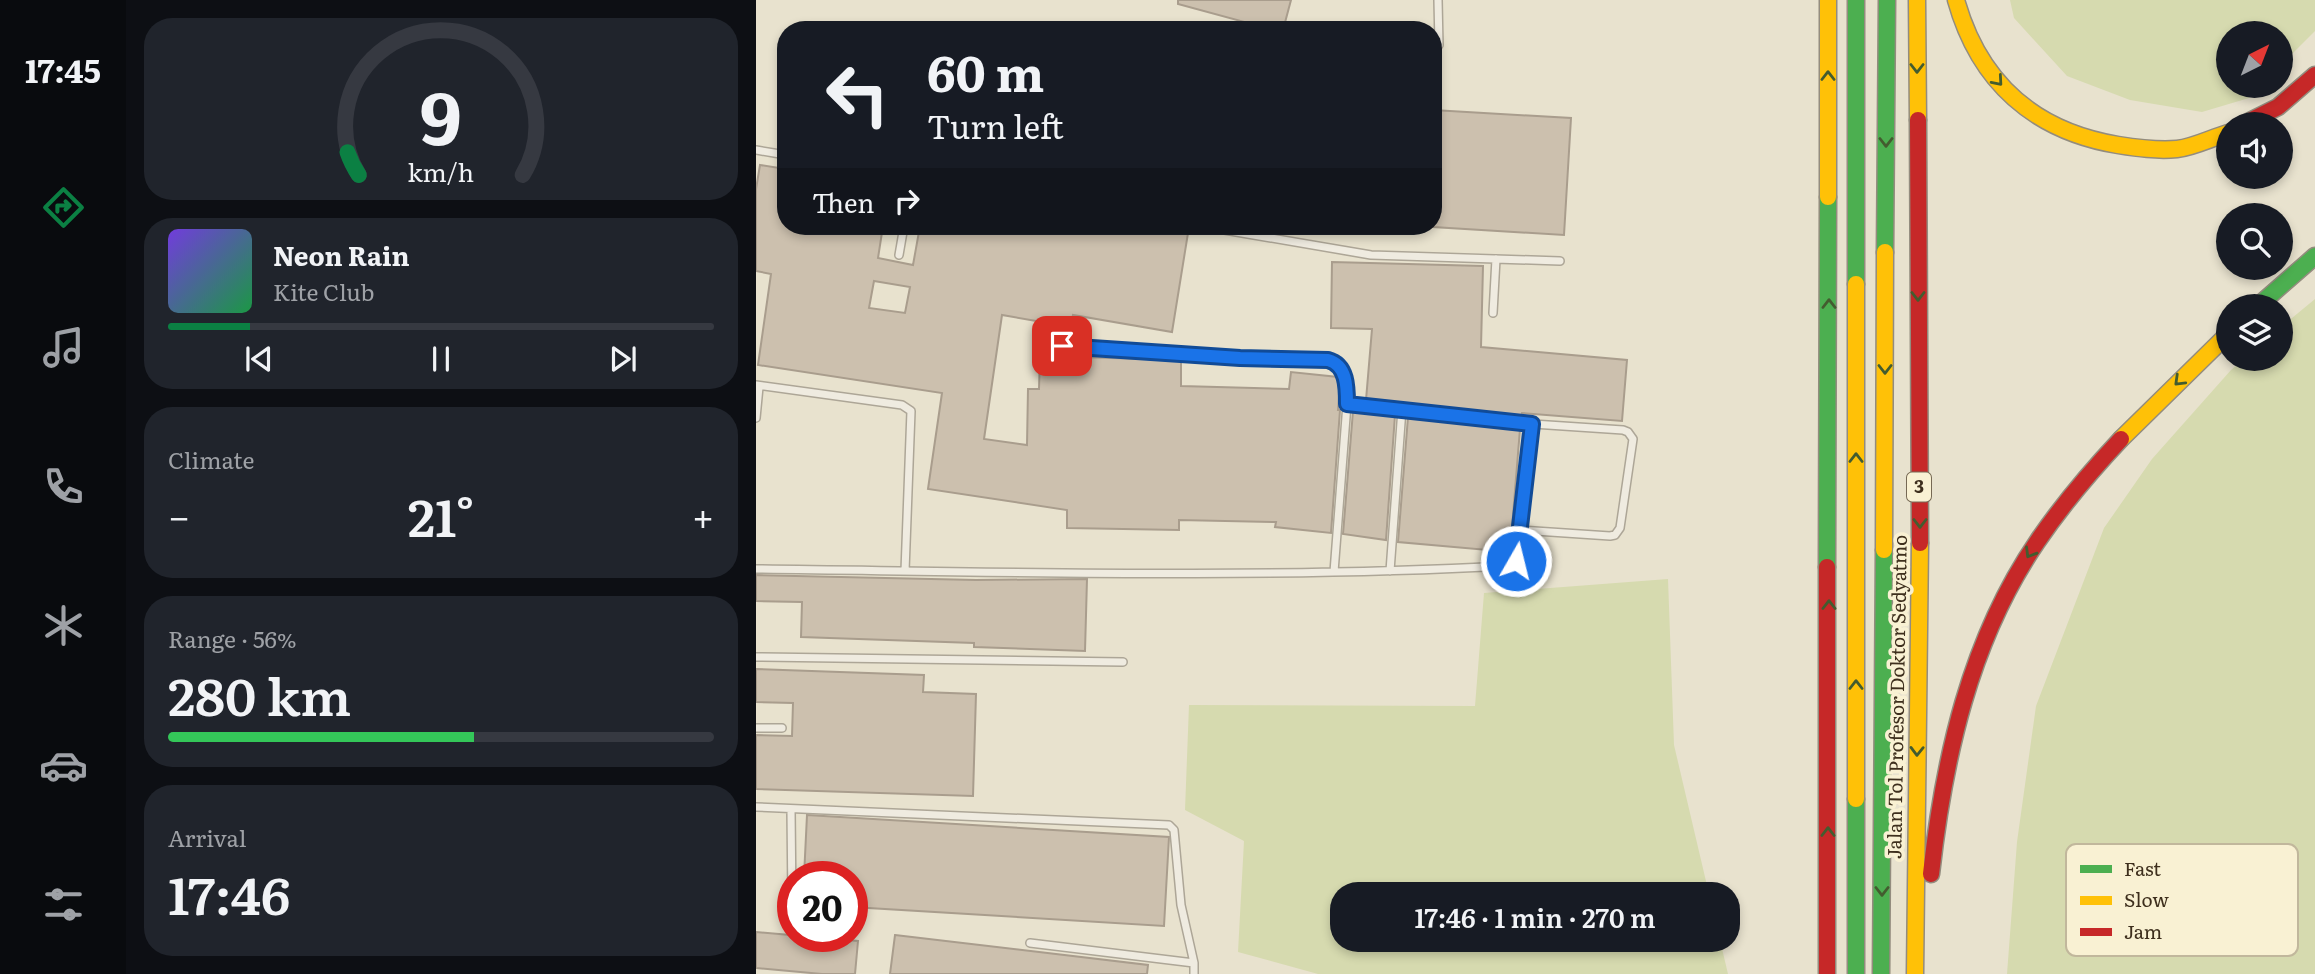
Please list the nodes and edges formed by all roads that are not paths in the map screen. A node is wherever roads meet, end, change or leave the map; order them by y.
1 (1438, 0) edge
2 (1828, 0) edge
3 (1856, 0) edge
4 (1887, 0) edge
5 (1917, 0) edge
6 (1956, 0) edge
7 (1438, 21) edge
8 (2315, 75) edge
9 (2268, 112) edge
10 (2216, 136) edge
11 (756, 150) edge
12 (777, 154) edge
13 (902, 235) edge
14 (1254, 235) edge
15 (899, 256) dead end
16 (2315, 256) edge
17 (1496, 259) junction
18 (1560, 261) dead end
19 (2272, 294) edge
20 (1493, 313) dead end
21 (1062, 346) dead end
22 (2216, 346) edge
23 (758, 386) edge
24 (1347, 404) junction
25 (1402, 409) junction
26 (756, 418) edge
27 (1532, 424) junction
28 (1521, 530) junction
29 (756, 569) edge
30 (905, 571) junction
31 (1390, 571) junction
32 (1334, 572) junction
33 (756, 657) edge
34 (1123, 662) dead end
35 (756, 728) edge
36 (782, 728) dead end
37 (756, 807) edge
38 (791, 810) junction
39 (792, 861) edge
40 (1030, 943) dead end
41 (1194, 963) junction
42 (1194, 974) edge
43 (1827, 974) edge
44 (1856, 974) edge
45 (1881, 974) edge
46 (1915, 974) edge
47 (1928, 974) edge

1 - 7 lane
43 -> 2 highway
44 -> 3 highway, Jalan Tol Profesor Doktor Sedyatmo
4 -> 45 highway, Jalan Tol Profesor Doktor Sedyatmo / 3
5 -> 46 highway, Jalan Tol Profesor Doktor Sedyatmo / 3
6 -> 10 highway
8 - 9 highway
11 - 12 lane
13 - 15 lane
14 - 17 lane
16 - 19 highway
17 - 18 lane
17 - 20 lane
21 - 24 lane
22 -> 47 highway
23 - 26 lane
23 - 30 lane
24 - 25 lane
24 - 32 lane
25 - 27 lane
25 - 31 lane
27 - 28 lane
27 - 28 lane
28 - 31 lane
29 - 30 lane
30 - 32 lane
31 - 32 lane
33 - 34 lane
35 - 36 lane
37 - 38 lane
38 - 39 lane
38 - 41 lane
40 - 41 lane
41 - 42 lane

